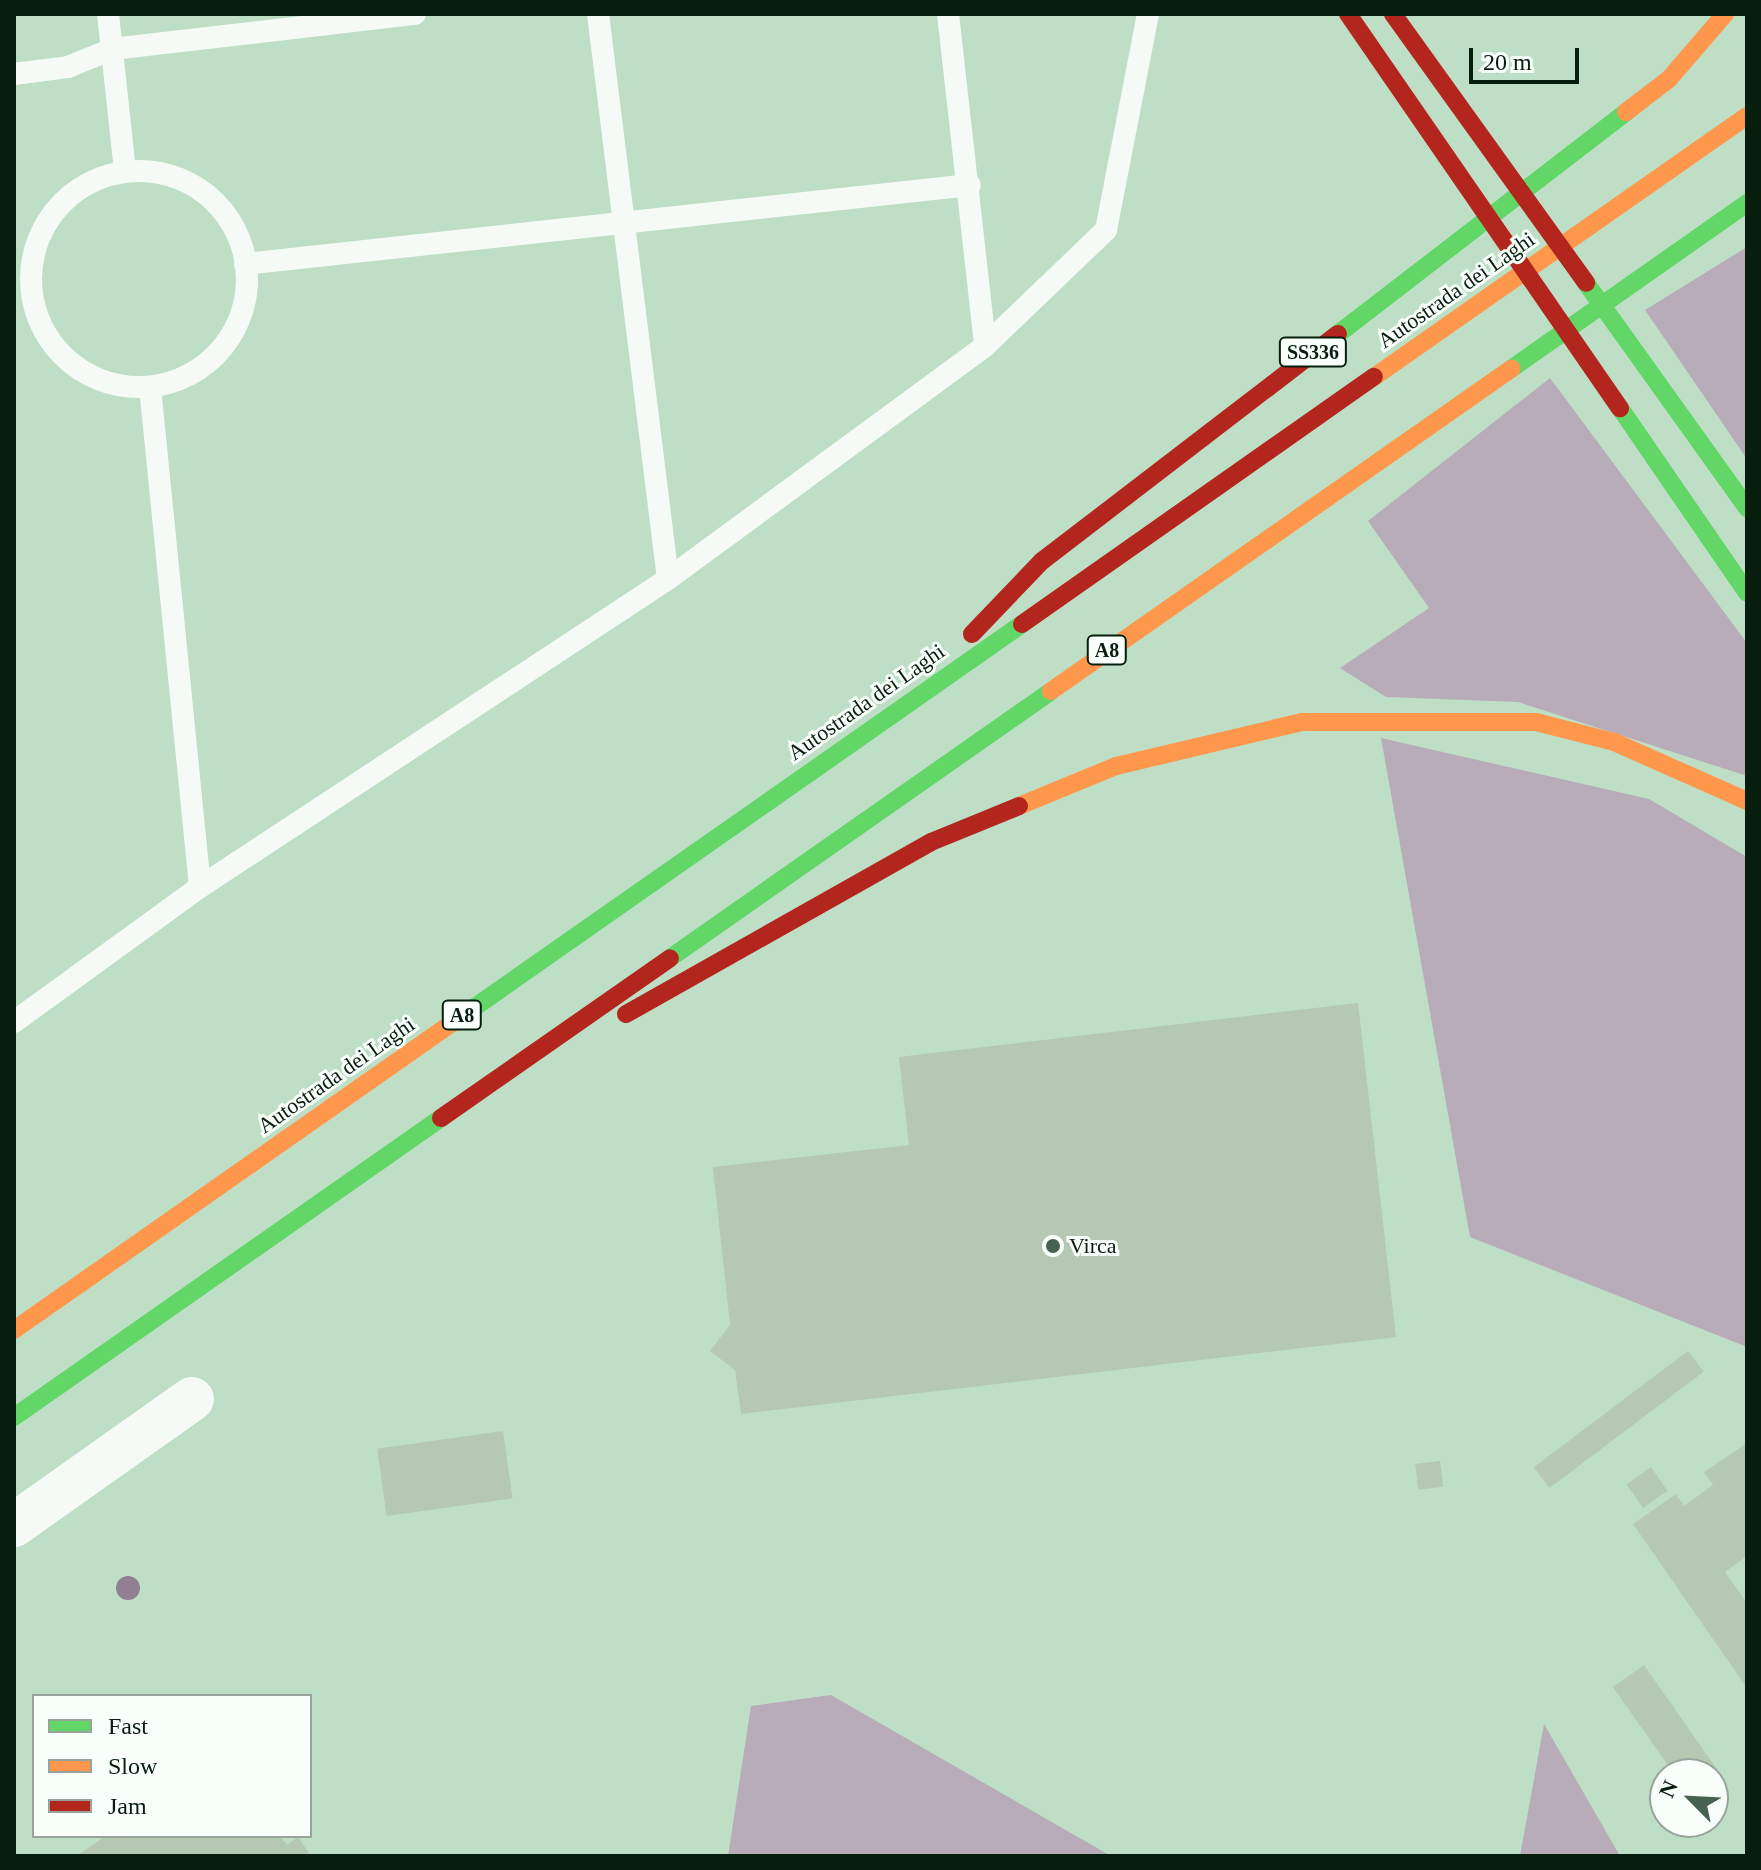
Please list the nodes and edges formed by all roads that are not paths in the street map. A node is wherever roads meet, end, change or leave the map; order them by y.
1 (108, 14) edge
2 (415, 14) edge
3 (598, 14) edge
4 (948, 14) edge
5 (1148, 14) edge
6 (1348, 14) edge
7 (1393, 14) edge
8 (1725, 14) edge
9 (112, 49) junction
10 (14, 74) edge
11 (1747, 116) edge
12 (125, 171) junction
13 (970, 185) junction
14 (1747, 203) edge
15 (622, 220) junction
16 (245, 264) junction
17 (22, 286) edge
18 (985, 346) junction
19 (150, 387) junction
20 (1747, 508) edge
21 (668, 579) junction
22 (1747, 593) edge
23 (910, 700) junction
24 (1747, 801) edge
25 (200, 887) junction
26 (14, 1022) edge
27 (468, 1097) junction
28 (14, 1330) edge
29 (192, 1399) dead end
30 (14, 1417) edge
31 (14, 1525) edge

1 - 9 lane
2 - 9 lane
3 - 15 lane
4 - 13 lane
5 - 18 lane
6 - 22 highway
7 - 20 highway
8 - 23 highway, SS336
9 - 10 lane
9 - 12 lane
11 - 23 highway, Autostrada dei Laghi / A8
12 - 16 lane
12 - 17 lane
13 - 15 lane
13 - 18 lane
14 - 27 highway, A8
15 - 16 lane
15 - 21 lane
16 - 19 lane
17 - 19 lane
18 - 21 lane
19 - 25 lane
21 - 25 lane
23 - 28 highway, Autostrada dei Laghi / A8
24 - 27 highway
25 - 26 lane
27 - 30 highway, A8
29 - 31 street

